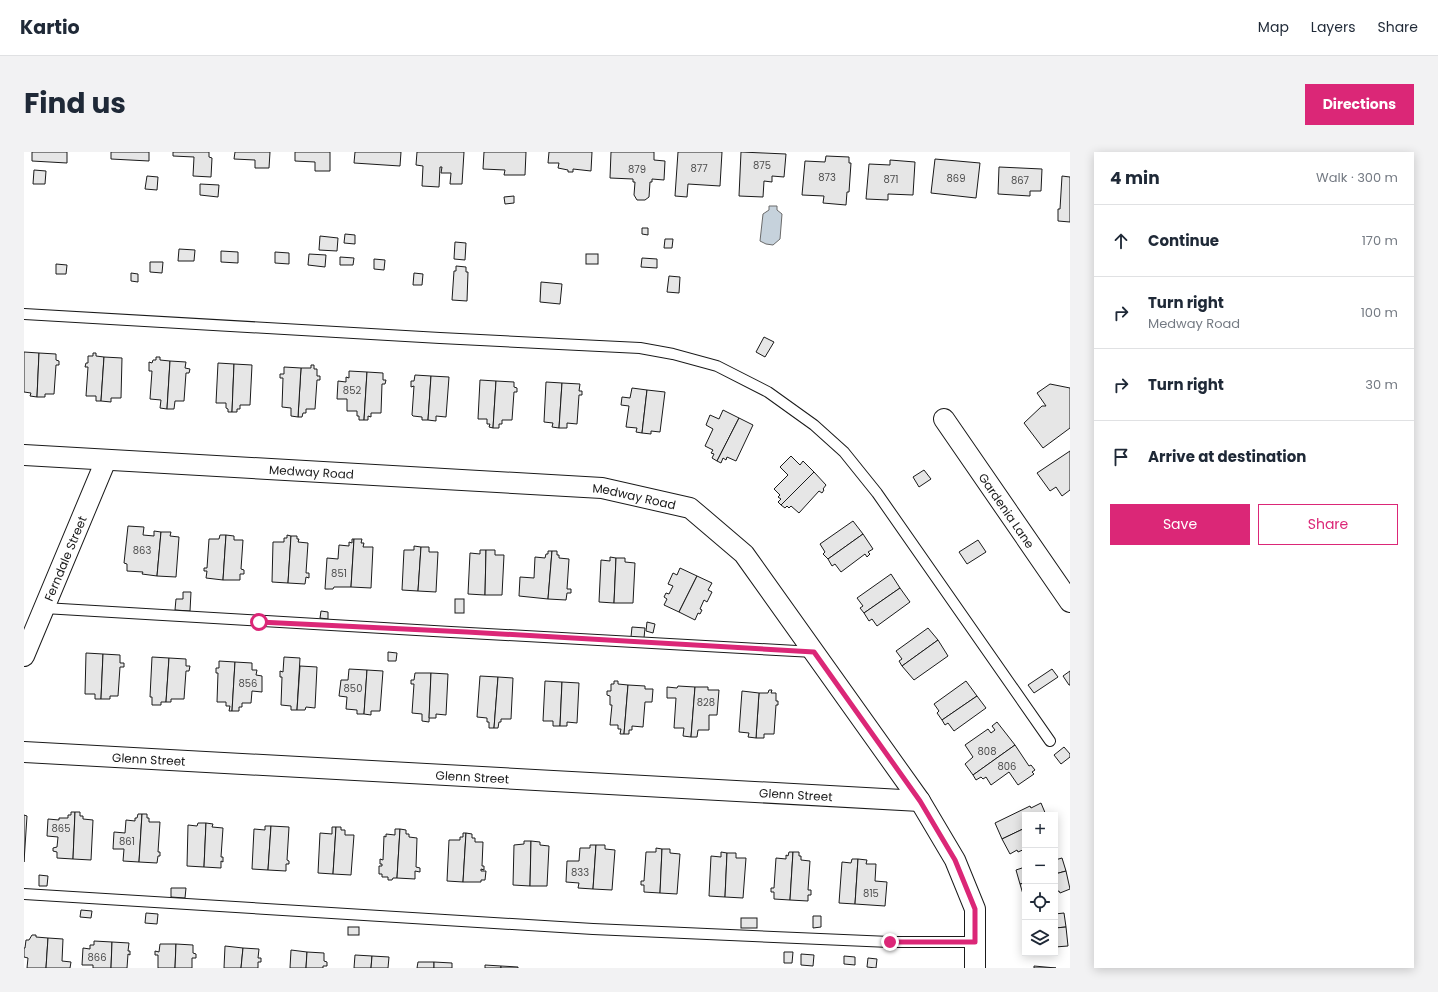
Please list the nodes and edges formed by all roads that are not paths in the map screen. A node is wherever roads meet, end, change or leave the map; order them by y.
1 (24, 314) edge
2 (944, 419) dead end
3 (24, 455) edge
4 (106, 460) junction
5 (1070, 602) edge
6 (44, 608) junction
7 (814, 652) junction
8 (24, 656) edge
9 (1050, 742) dead end
10 (24, 752) edge
11 (920, 801) junction
12 (24, 894) edge
13 (975, 942) junction
14 (975, 968) edge

1 - 9 lane
2 - 5 street, Gardenia Lane
3 - 4 street, Medway Road
4 - 6 street, Ferndale Street
4 - 7 street, Medway Road
6 - 7 lane
6 - 8 street, Ferndale Street
7 - 11 street, Medway Road
10 - 11 street, Glenn Street
11 - 13 street, Medway Road
12 - 13 lane
13 - 14 street, Medway Road

